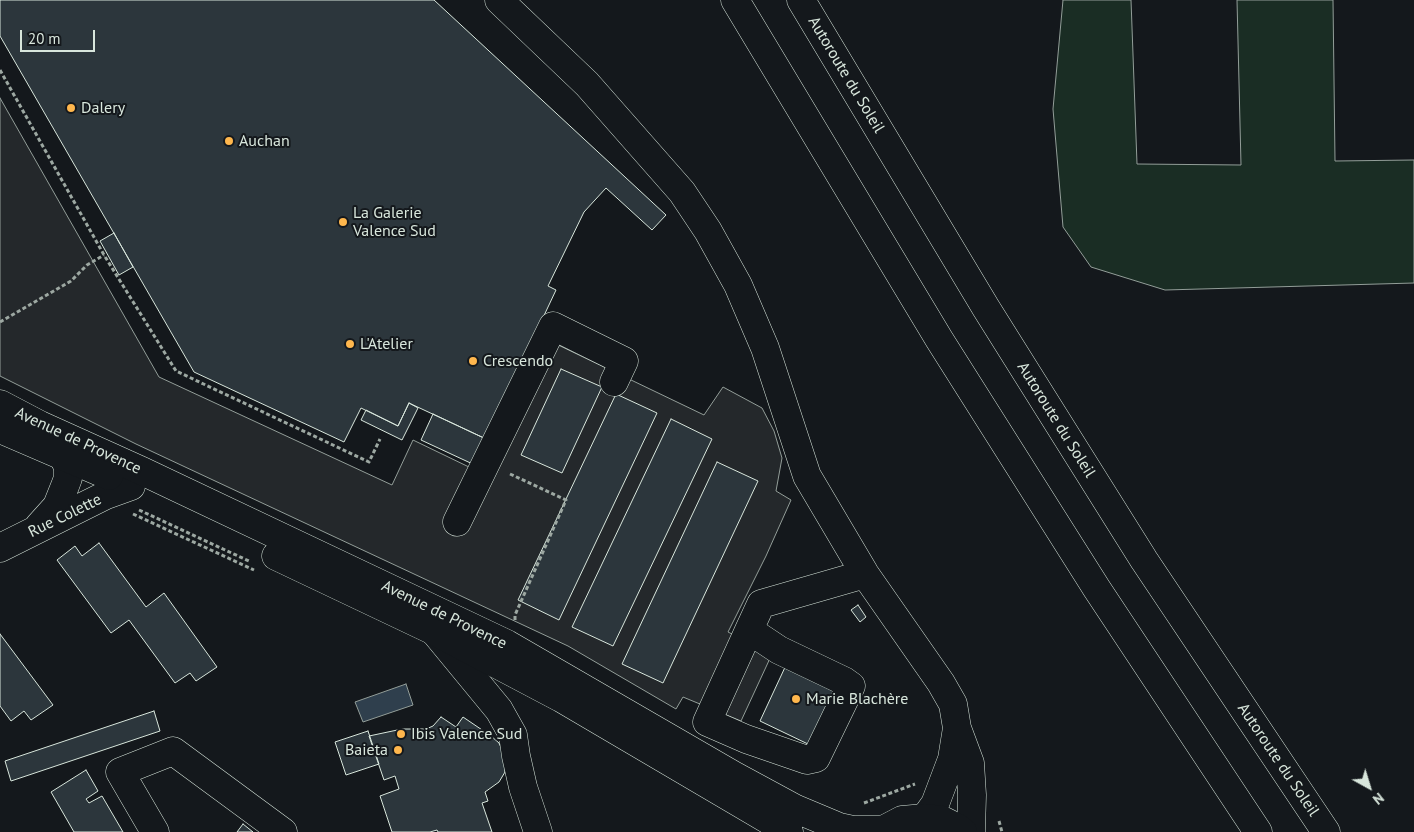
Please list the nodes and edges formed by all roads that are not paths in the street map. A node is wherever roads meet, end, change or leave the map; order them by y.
1 (499, 0) edge
2 (735, 0) edge
3 (801, 0) edge
4 (614, 382) dead end
5 (0, 404) edge
6 (0, 429) edge
7 (64, 457) junction
8 (131, 486) junction
9 (457, 522) dead end
10 (35, 531) junction
11 (0, 548) edge
12 (865, 574) junction
13 (749, 630) junction
14 (434, 631) junction
15 (957, 728) junction
16 (925, 818) junction
17 (880, 831) edge
18 (155, 832) edge
19 (283, 832) edge
20 (538, 832) edge
21 (789, 832) edge
22 (963, 832) edge
23 (972, 832) edge
24 (1258, 832) edge
25 (1326, 832) edge

1 - 12 main road
2 - 24 main road
3 - 25 main road, Autoroute du Soleil
4 - 9 main road
5 - 17 main road, Avenue de Provence
6 - 7 main road, Avenue de Provence
7 - 8 main road, Avenue de Provence
7 - 10 main road
8 - 10 main road, Rue Colette
8 - 14 main road, Avenue de Provence
10 - 11 main road, Rue Colette
12 - 13 main road
12 - 15 main road
13 - 13 main road
14 - 20 main road
14 - 21 main road, Avenue de Provence
15 - 16 main road
15 - 23 main road
16 - 17 main road
16 - 22 main road
18 - 19 main road

